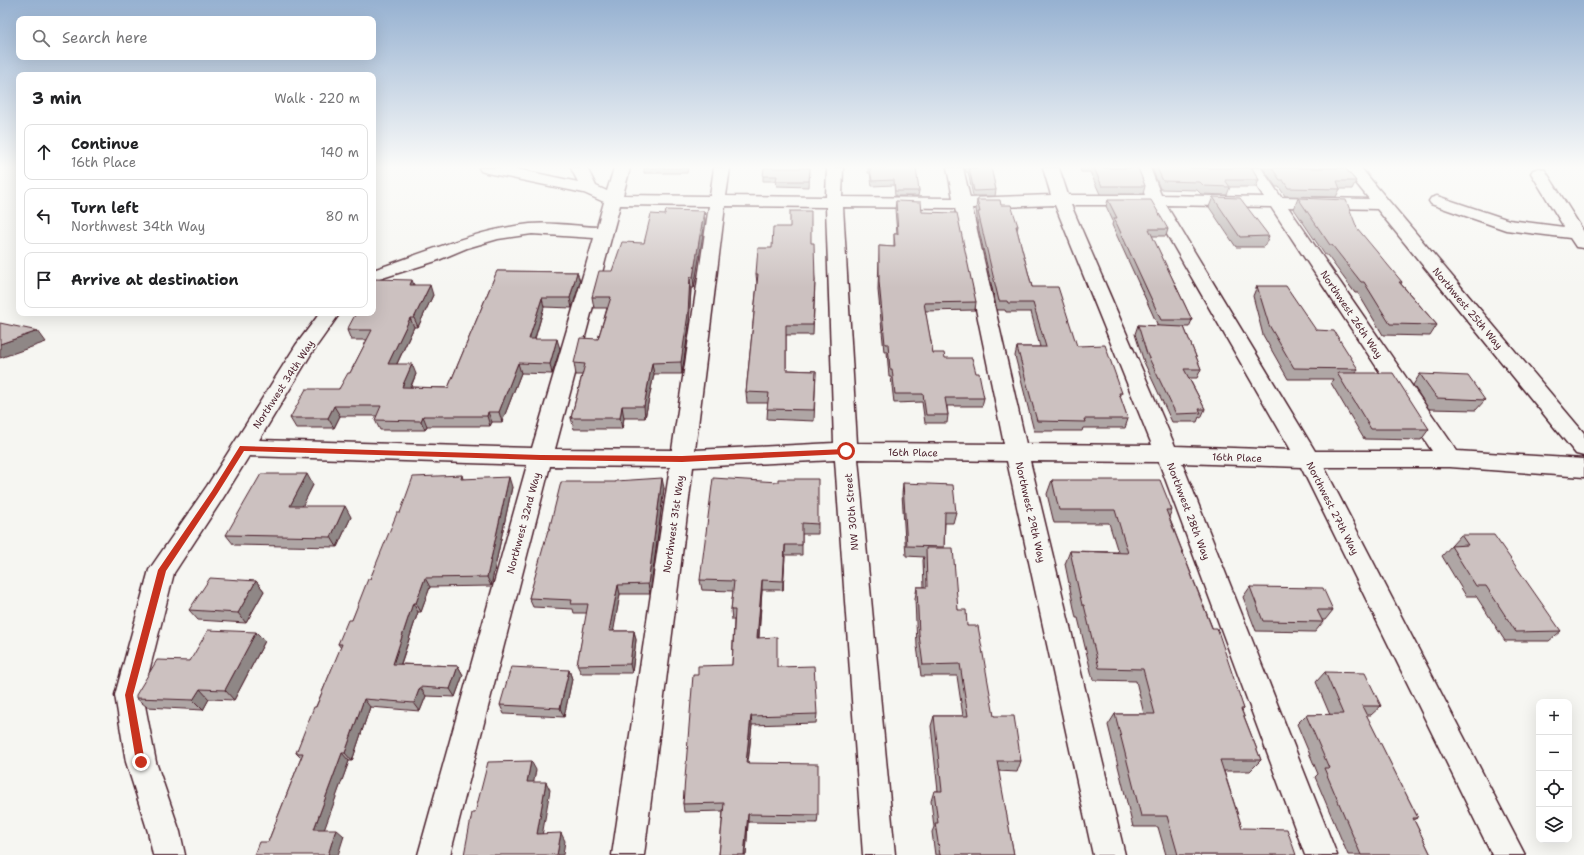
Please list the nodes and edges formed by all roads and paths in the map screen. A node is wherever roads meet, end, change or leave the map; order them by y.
1 (611, 208) edge
2 (716, 208) edge
3 (834, 208) edge
4 (963, 208) edge
5 (1064, 208) edge
6 (1160, 208) edge
7 (1280, 208) edge
8 (1383, 208) edge
9 (1458, 208) edge
10 (1560, 208) edge
11 (604, 233) junction
12 (1580, 240) edge
13 (376, 275) edge
14 (328, 316) edge
15 (242, 448) junction
16 (1584, 448) edge
17 (846, 451) junction
18 (1017, 454) junction
19 (1167, 454) junction
20 (541, 457) junction
21 (682, 459) junction
22 (1308, 459) junction
23 (1450, 459) junction
24 (1584, 468) edge
25 (169, 855) edge
26 (434, 855) edge
27 (628, 855) edge
28 (879, 855) edge
29 (1109, 855) edge
30 (1321, 855) edge
31 (1509, 855) edge

1 - 11 street, Northwest 32nd Way
2 - 21 street, Northwest 31st Way
3 - 17 street, NW 30th Street
4 - 18 street, Northwest 29th Way
5 - 19 street, Northwest 28th Way
6 - 22 street, Northwest 27th Way
7 - 23 street, Northwest 26th Way
8 - 16 street, Northwest 25th Way
9 - 12 street
10 - 12 street
11 - 13 street
11 - 20 street, Northwest 32nd Way
14 - 15 street, Northwest 34th Way
15 - 20 street, 16th Place
15 - 25 street, Northwest 34th Way
17 - 18 street, 16th Place
17 - 21 street, 16th Place
17 - 28 street, NW 30th Street
18 - 19 street, 16th Place
18 - 29 street, Northwest 29th Way
19 - 22 street, 16th Place
19 - 30 street, Northwest 28th Way
20 - 21 street, 16th Place
20 - 26 street, Northwest 32nd Way
21 - 27 street, Northwest 31st Way
22 - 23 street, 16th Place
22 - 31 street, Northwest 27th Way
23 - 24 street, 16th Place

